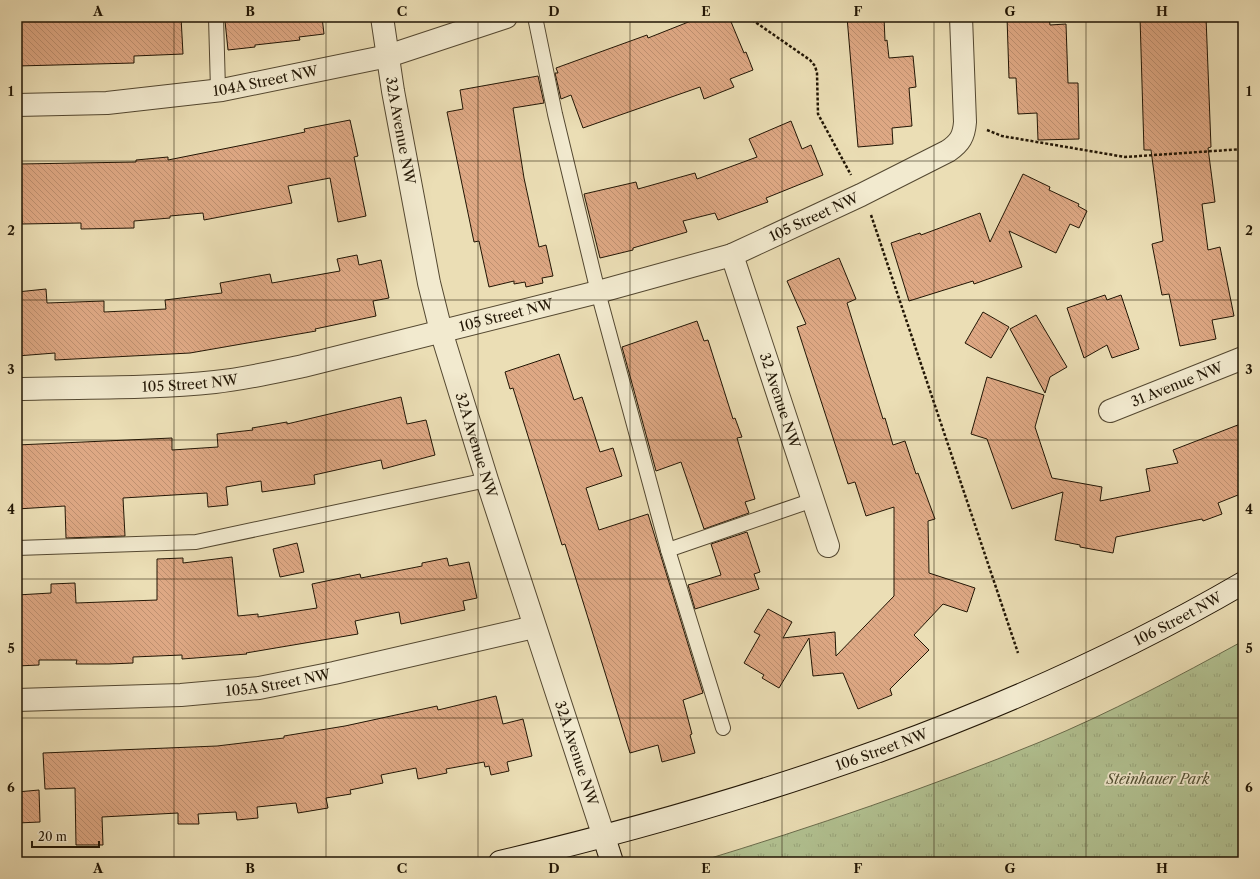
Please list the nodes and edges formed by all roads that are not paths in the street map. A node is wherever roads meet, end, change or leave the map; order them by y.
1 (216, 17) edge
2 (382, 17) edge
3 (506, 17) edge
4 (535, 17) edge
5 (961, 17) edge
6 (388, 56) junction
7 (218, 90) junction
8 (17, 105) edge
9 (732, 255) junction
10 (598, 292) junction
11 (441, 331) junction
12 (1243, 358) edge
13 (17, 389) edge
14 (1110, 411) dead end
15 (487, 480) junction
16 (813, 500) junction
17 (828, 546) dead end
18 (17, 548) edge
19 (668, 550) junction
20 (1243, 583) edge
21 (534, 627) junction
22 (17, 700) edge
23 (723, 728) dead end
24 (604, 837) junction
25 (500, 862) edge
26 (612, 862) edge

1 - 7 lane
2 - 6 street, 32A Avenue NW
3 - 6 street, 104A Street NW
4 - 10 lane
5 - 9 street, 105 Street NW
6 - 7 street, 104A Street NW
6 - 11 street, 32A Avenue NW
7 - 8 street, 104A Street NW
9 - 10 street, 105 Street NW
9 - 16 street, 32 Avenue NW
10 - 11 street, 105 Street NW
10 - 19 lane
11 - 13 street, 105 Street NW
11 - 15 street, 32A Avenue NW
12 - 14 street, 31 Avenue NW
15 - 18 lane
15 - 21 street, 32A Avenue NW
16 - 17 street, 32 Avenue NW
16 - 19 lane
19 - 23 lane
20 - 24 street, 106 Street NW
21 - 22 street, 105A Street NW
21 - 24 street, 32A Avenue NW
24 - 25 street, 106 Street NW
24 - 26 street, 32A Avenue NW

